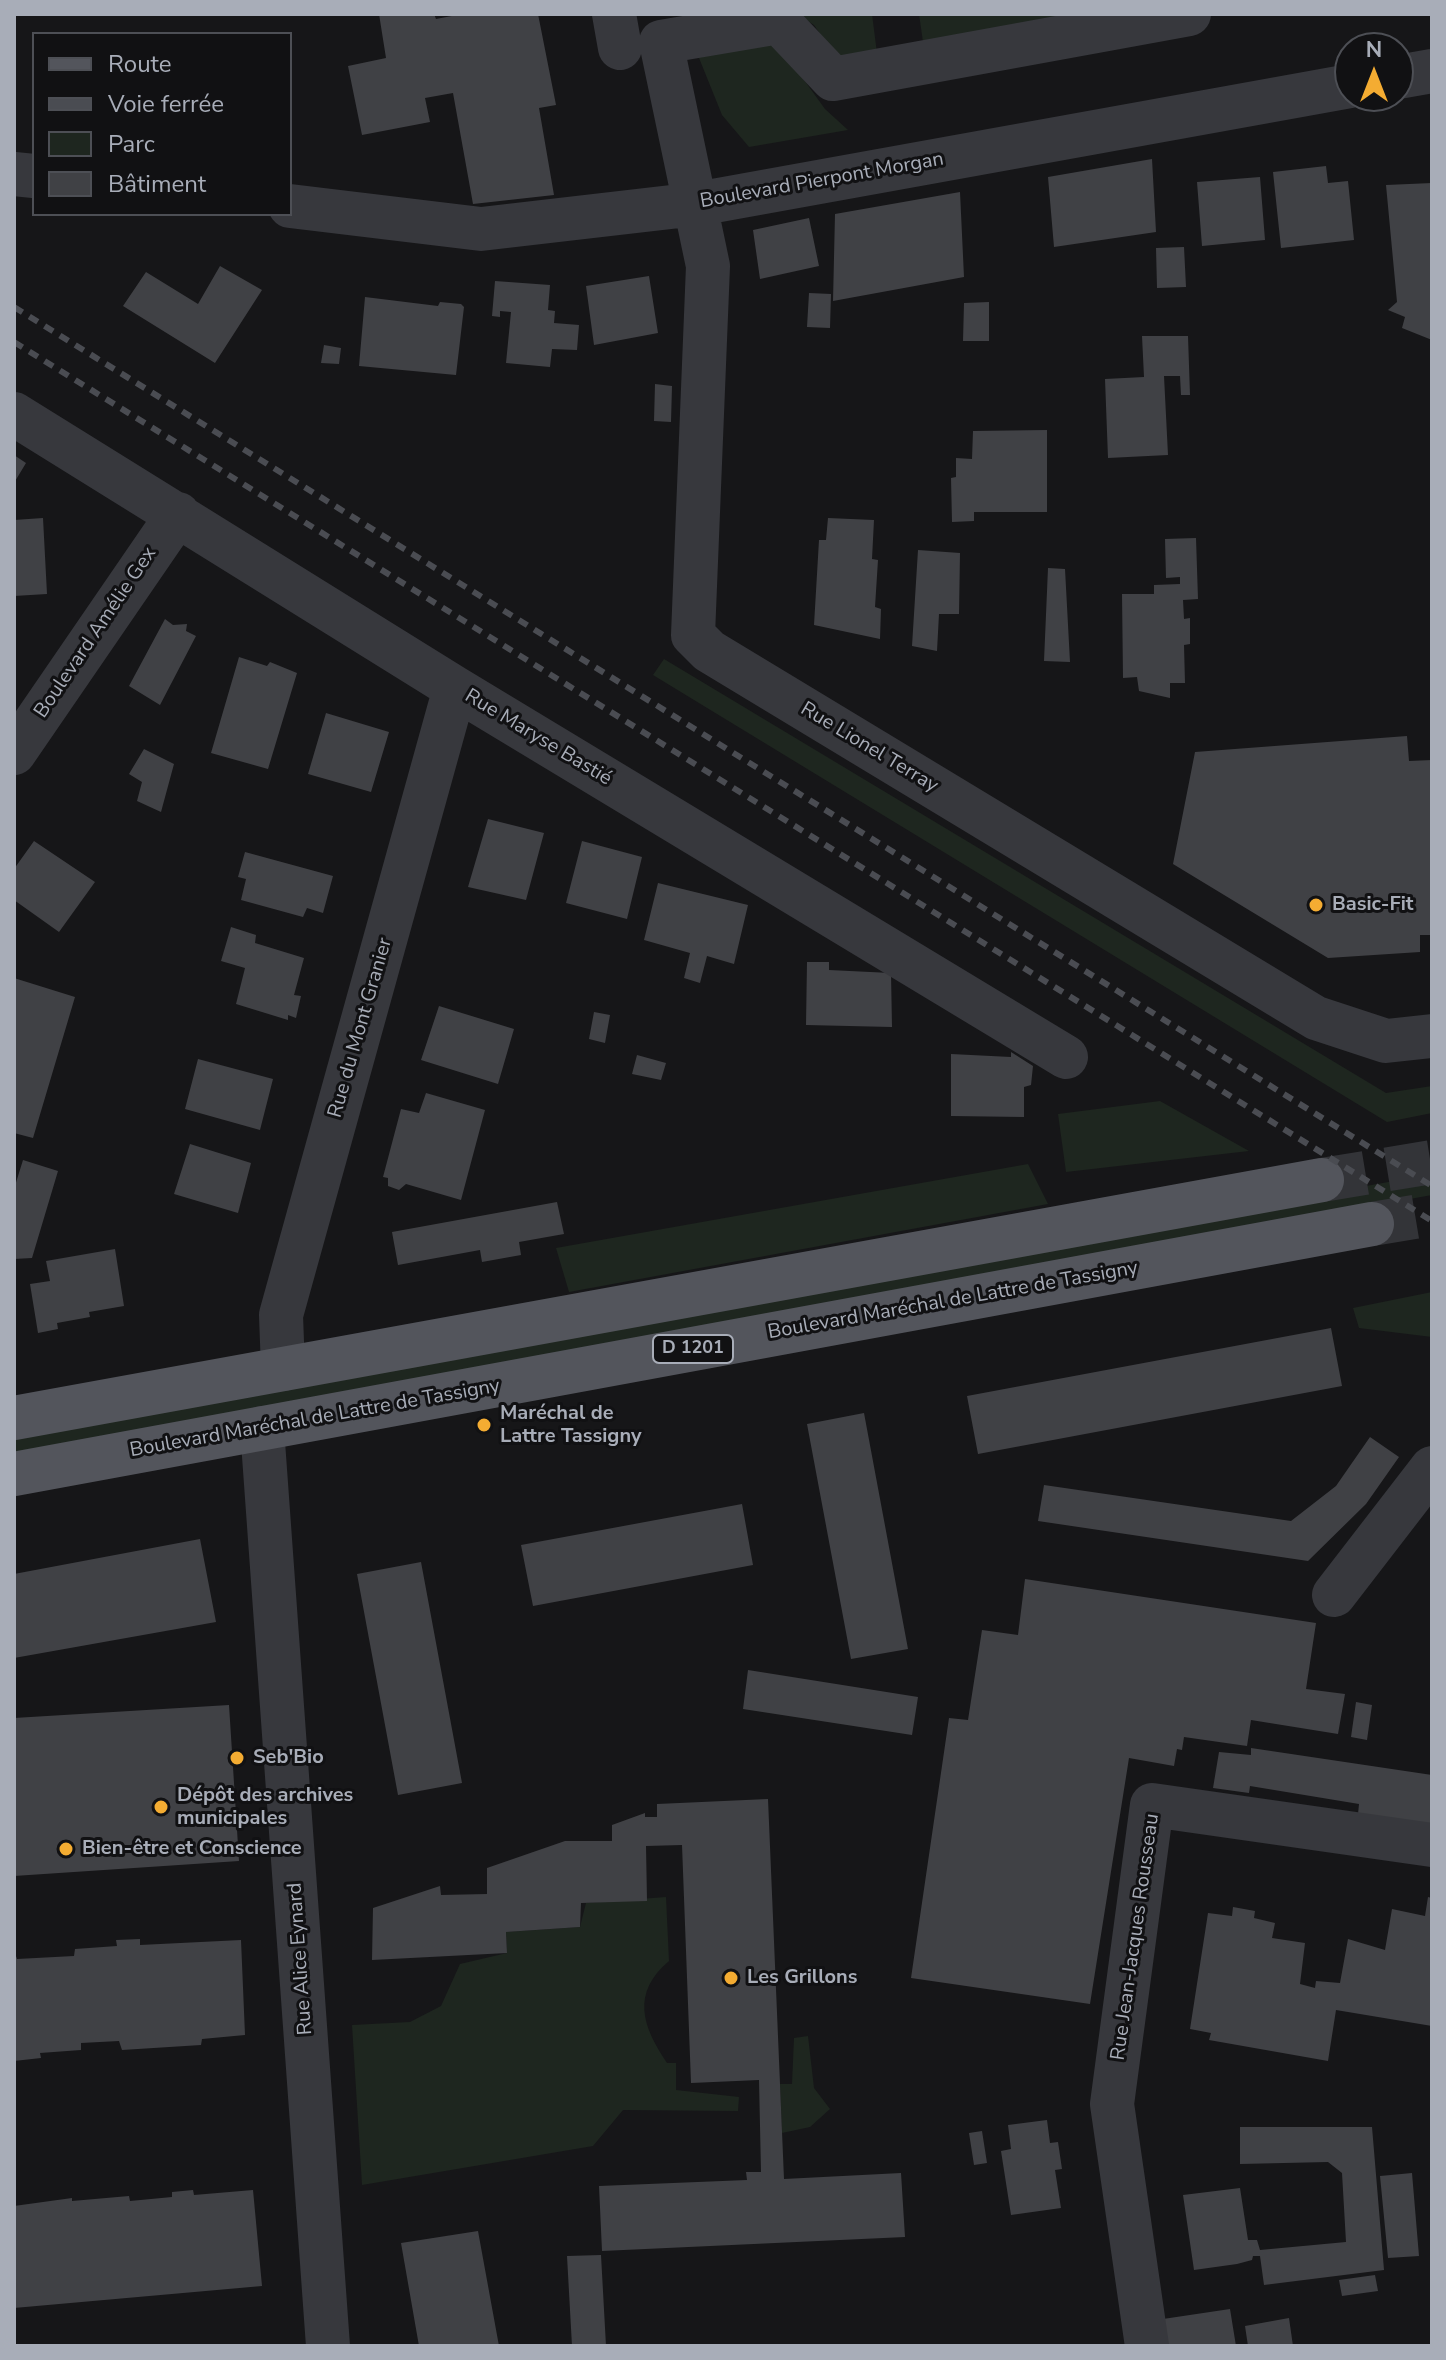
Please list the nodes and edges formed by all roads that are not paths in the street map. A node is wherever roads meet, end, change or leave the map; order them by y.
1 (1163, 16) edge
2 (638, 29) edge
3 (1334, 89) edge
4 (697, 204) junction
5 (292, 206) edge
6 (14, 414) edge
7 (178, 514) junction
8 (455, 688) junction
9 (14, 753) edge
10 (1432, 1036) edge
11 (1066, 1057) dead end
12 (1322, 1180) tunnel mouth
13 (1372, 1224) tunnel mouth
14 (283, 1369) junction
15 (14, 1418) edge
16 (262, 1428) junction
17 (1432, 1468) edge
18 (14, 1474) edge
19 (1334, 1595) dead end
20 (1432, 1845) edge
21 (328, 2346) edge
22 (1147, 2346) edge

1 - 2 street
2 - 4 street
3 - 4 street, Boulevard Pierpont Morgan
4 - 5 street, Boulevard Pierpont Morgan
4 - 10 street, Rue Lionel Terray
6 - 7 street, Rue Maryse Bastié
7 - 8 street, Rue Maryse Bastié
7 - 9 street, Boulevard Amélie Gex
8 - 11 street, Rue Maryse Bastié
8 - 14 street, Rue du Mont Granier
12 - 14 main road
13 - 16 main road, Boulevard Maréchal de Lattre de Tassigny / D 1201
14 - 15 main road
16 - 18 main road, Boulevard Maréchal de Lattre de Tassigny / D 1201
16 - 21 street, Rue Alice Eynard
17 - 19 street
20 - 22 street, Rue Jean-Jacques Rousseau

